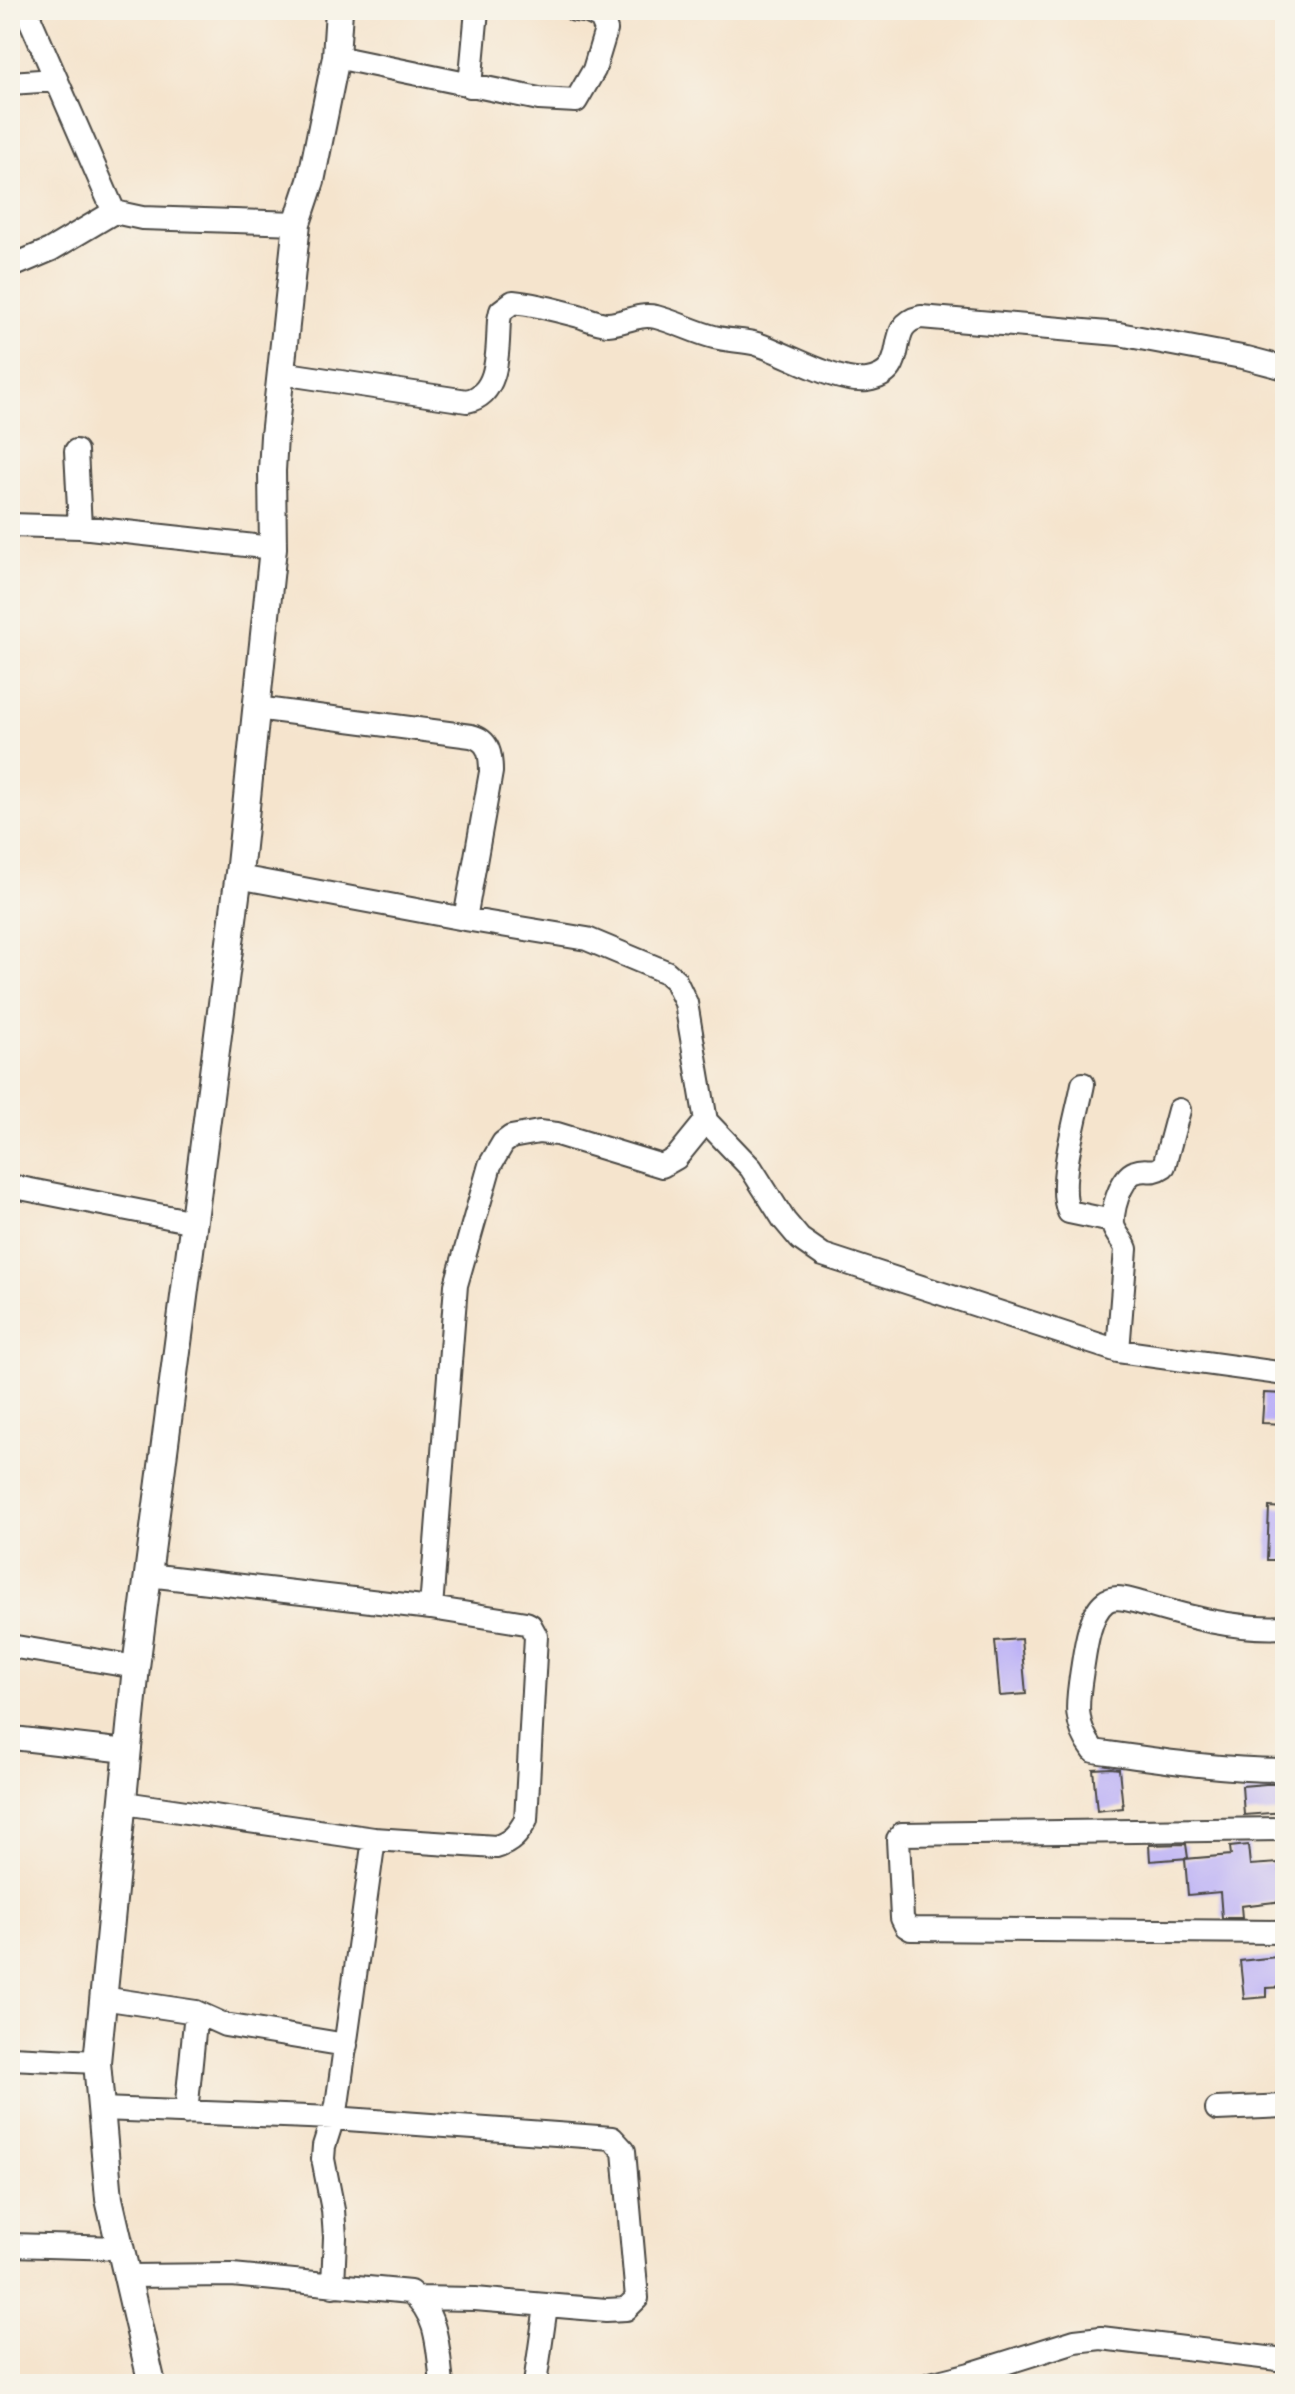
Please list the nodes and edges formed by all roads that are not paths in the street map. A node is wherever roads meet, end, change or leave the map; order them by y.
1 (26, 10) edge
2 (339, 10) edge
3 (477, 10) edge
4 (575, 10) edge
5 (336, 57) junction
6 (55, 80) junction
7 (10, 83) edge
8 (470, 86) junction
9 (114, 212) junction
10 (297, 223) junction
11 (10, 267) edge
12 (1285, 368) edge
13 (281, 373) junction
14 (76, 451) dead end
15 (10, 525) edge
16 (80, 527) junction
17 (273, 548) junction
18 (256, 708) junction
19 (238, 877) junction
20 (465, 919) junction
21 (1083, 1084) dead end
22 (1179, 1110) dead end
23 (706, 1121) junction
24 (10, 1186) edge
25 (1112, 1221) junction
26 (194, 1222) junction
27 (1118, 1351) junction
28 (1285, 1374) edge
29 (148, 1575) junction
30 (431, 1608) junction
31 (1285, 1627) edge
32 (10, 1646) edge
33 (136, 1667) junction
34 (13, 1738) dead end
35 (127, 1751) junction
36 (1285, 1770) edge
37 (124, 1803) junction
38 (1285, 1829) edge
39 (374, 1839) junction
40 (1285, 1932) edge
41 (102, 1998) junction
42 (196, 2012) junction
43 (346, 2045) junction
44 (10, 2058) edge
45 (97, 2062) junction
46 (1285, 2106) edge
47 (101, 2109) junction
48 (1217, 2109) dead end
49 (186, 2113) junction
50 (333, 2118) junction
51 (10, 2245) edge
52 (121, 2248) junction
53 (127, 2276) junction
54 (333, 2286) junction
55 (417, 2298) junction
56 (546, 2306) junction
57 (1285, 2360) edge
58 (152, 2384) edge
59 (442, 2384) edge
60 (535, 2384) edge
61 (930, 2384) edge

1 - 6 street
2 - 5 street
3 - 8 street
4 - 8 street
5 - 8 street
5 - 10 street
6 - 7 street
6 - 9 street
9 - 10 street
9 - 11 street
10 - 13 street
12 - 13 street
13 - 17 street
14 - 16 street
15 - 16 street
16 - 17 street
17 - 18 street
18 - 19 street
18 - 20 street
19 - 20 street
19 - 26 street
20 - 23 street
21 - 25 street
22 - 25 street
23 - 27 street
23 - 30 street
24 - 26 street
25 - 27 street
26 - 29 street
27 - 28 street
29 - 30 street
29 - 33 street
30 - 39 street
31 - 36 street
32 - 33 street
33 - 35 street
34 - 35 street
35 - 37 street
37 - 39 street
37 - 41 street
38 - 40 street
39 - 43 street
41 - 42 street
41 - 45 street
42 - 43 street
42 - 49 street
43 - 50 street
44 - 45 street
45 - 47 street
46 - 48 street
47 - 49 street
47 - 52 street
49 - 50 street
50 - 54 street
50 - 56 street
51 - 52 street
52 - 53 street
53 - 54 street
53 - 58 street
54 - 55 street
55 - 56 street
55 - 59 street
56 - 60 street
57 - 61 street

